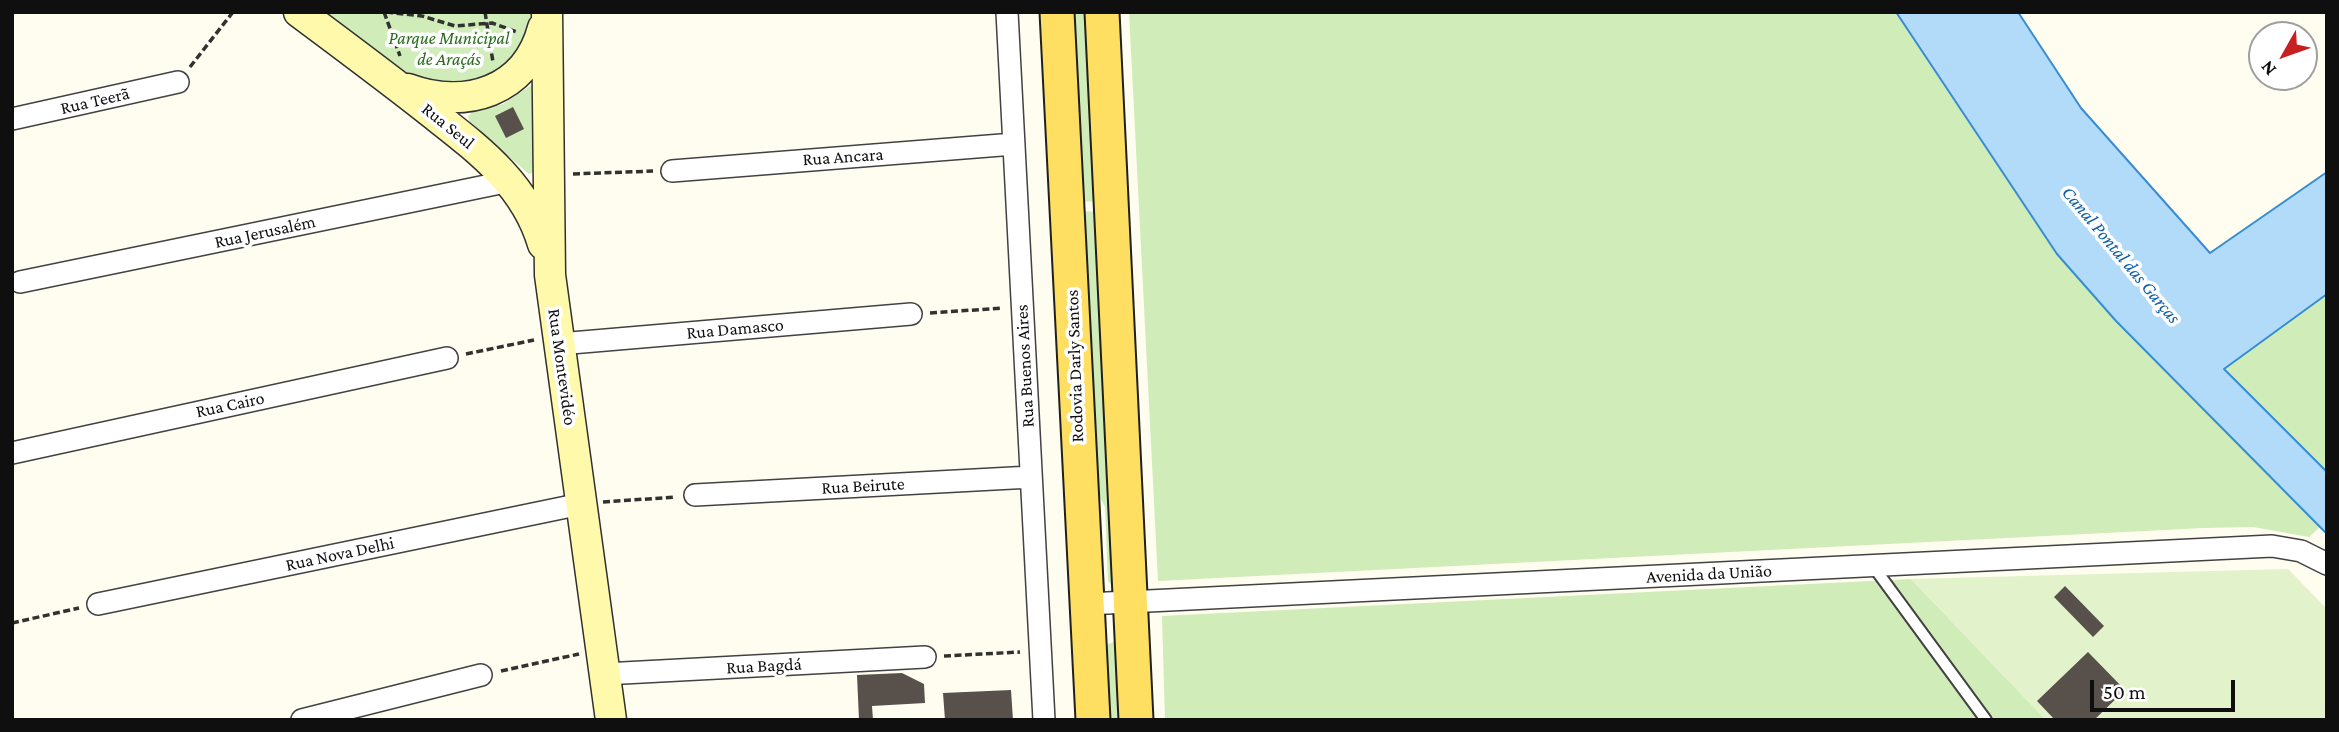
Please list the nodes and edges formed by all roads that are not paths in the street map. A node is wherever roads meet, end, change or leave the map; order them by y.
1 (299, 12) edge
2 (547, 12) edge
3 (1007, 12) edge
4 (1057, 12) edge
5 (1102, 12) edge
6 (397, 71) junction
7 (178, 82) road end
8 (12, 119) edge
9 (1014, 144) junction
10 (672, 171) road end
11 (510, 181) junction
12 (550, 275) junction
13 (20, 282) dead end
14 (911, 314) road end
15 (559, 340) junction
16 (447, 358) road end
17 (12, 453) edge
18 (1031, 477) junction
19 (695, 495) road end
20 (581, 504) junction
21 (2327, 564) edge
22 (1873, 566) junction
23 (1131, 602) junction
24 (99, 604) road end
25 (1087, 604) junction
26 (925, 657) road end
27 (603, 662) junction
28 (481, 675) road end
29 (302, 720) edge
30 (611, 720) edge
31 (1044, 720) edge
32 (1093, 720) edge
33 (1136, 720) edge
34 (1986, 720) edge

1 - 6 street, Rua Seul
2 - 6 street
2 - 12 street, Rua Montevidéo
3 - 9 street, Rua Buenos Aires
4 - 25 main road, Rodovia Darly Santos
5 - 23 main road
6 - 11 street, Rua Seul
7 - 8 street, Rua Teerã
9 - 10 street, Rua Ancara
9 - 18 street, Rua Buenos Aires
11 - 12 street, Rua Seul
11 - 13 street, Rua Jerusalém
12 - 15 street, Rua Montevidéo
14 - 15 street, Rua Damasco
15 - 20 street, Rua Montevidéo
16 - 17 street, Rua Cairo
18 - 19 street, Rua Beirute
18 - 31 street, Rua Buenos Aires
20 - 24 street, Rua Nova Delhi
20 - 27 street, Rua Montevidéo
21 - 22 street, Avenida da União
22 - 23 street, Avenida da União
22 - 34 lane
23 - 25 street, Avenida da União
23 - 33 main road
25 - 32 main road, Rodovia Darly Santos
26 - 27 street, Rua Bagdá
27 - 30 street, Rua Montevidéo
28 - 29 street

